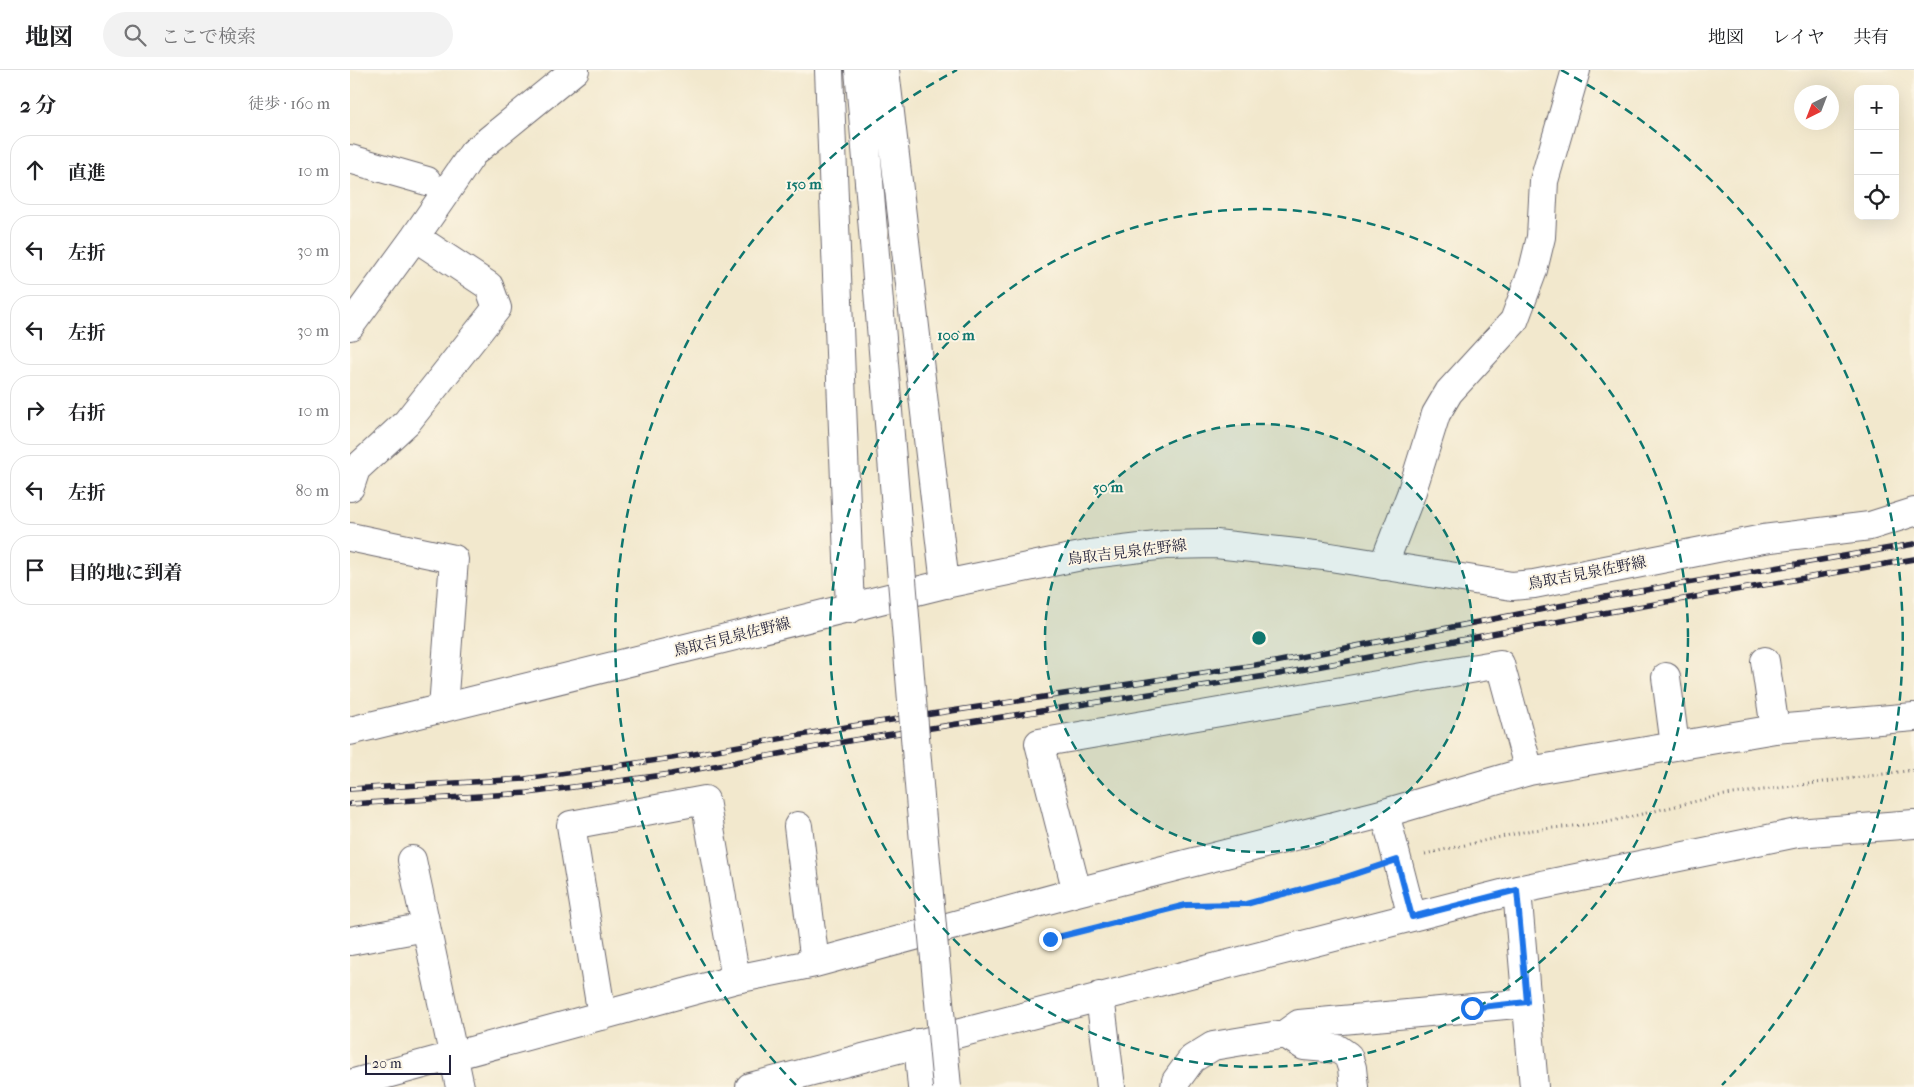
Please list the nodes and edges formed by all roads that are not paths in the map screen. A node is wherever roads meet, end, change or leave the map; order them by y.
1 (575, 70) edge
2 (829, 70) edge
3 (859, 70) edge
4 (885, 70) edge
5 (1576, 70) edge
6 (350, 159) edge
7 (428, 181) dead end
8 (415, 237) junction
9 (350, 326) edge
10 (352, 474) edge
11 (1914, 512) edge
12 (350, 537) edge
13 (1383, 566) junction
14 (945, 584) junction
15 (850, 609) junction
16 (1765, 661) dead end
17 (1666, 677) dead end
18 (443, 708) junction
19 (1914, 717) edge
20 (1775, 729) junction
21 (350, 731) edge
22 (1675, 746) junction
23 (1530, 771) junction
24 (1385, 813) junction
25 (1914, 824) edge
26 (798, 826) dead end
27 (412, 860) dead end
28 (1517, 890) junction
29 (1077, 892) junction
30 (1412, 917) junction
31 (426, 927) junction
32 (350, 941) edge
33 (815, 963) junction
34 (736, 979) junction
35 (1100, 996) junction
36 (1527, 1002) junction
37 (602, 1016) junction
38 (1285, 1034) junction
39 (918, 1043) junction
40 (453, 1056) junction
41 (350, 1084) edge
42 (460, 1087) edge
43 (750, 1087) edge
44 (922, 1087) edge
45 (947, 1087) edge
46 (1111, 1087) edge
47 (1176, 1087) edge
48 (1354, 1087) edge
49 (1534, 1087) edge

1 - 8 street
2 - 15 street
3 - 45 street, bridge
4 - 14 street
5 - 13 street
6 - 7 street
8 - 9 street
8 - 10 street
11 - 13 street, 鳥取吉見泉佐野線
12 - 18 street
13 - 14 street, 鳥取吉見泉佐野線
14 - 15 street, 鳥取吉見泉佐野線
15 - 18 street, 鳥取吉見泉佐野線
16 - 20 street
17 - 22 street
18 - 21 street, 鳥取吉見泉佐野線
19 - 20 street
20 - 22 street
22 - 23 street
23 - 24 street
23 - 29 street
24 - 29 street
24 - 30 street
25 - 28 street
26 - 33 street
27 - 31 street
28 - 30 street
28 - 36 street
29 - 33 street
30 - 35 street
31 - 32 street
31 - 40 street
33 - 34 street
34 - 37 street
34 - 37 street
35 - 39 street
35 - 46 street
36 - 38 street
36 - 49 street
37 - 40 street
38 - 47 street
38 - 48 street
39 - 43 street
39 - 44 street
40 - 41 street
40 - 42 street

